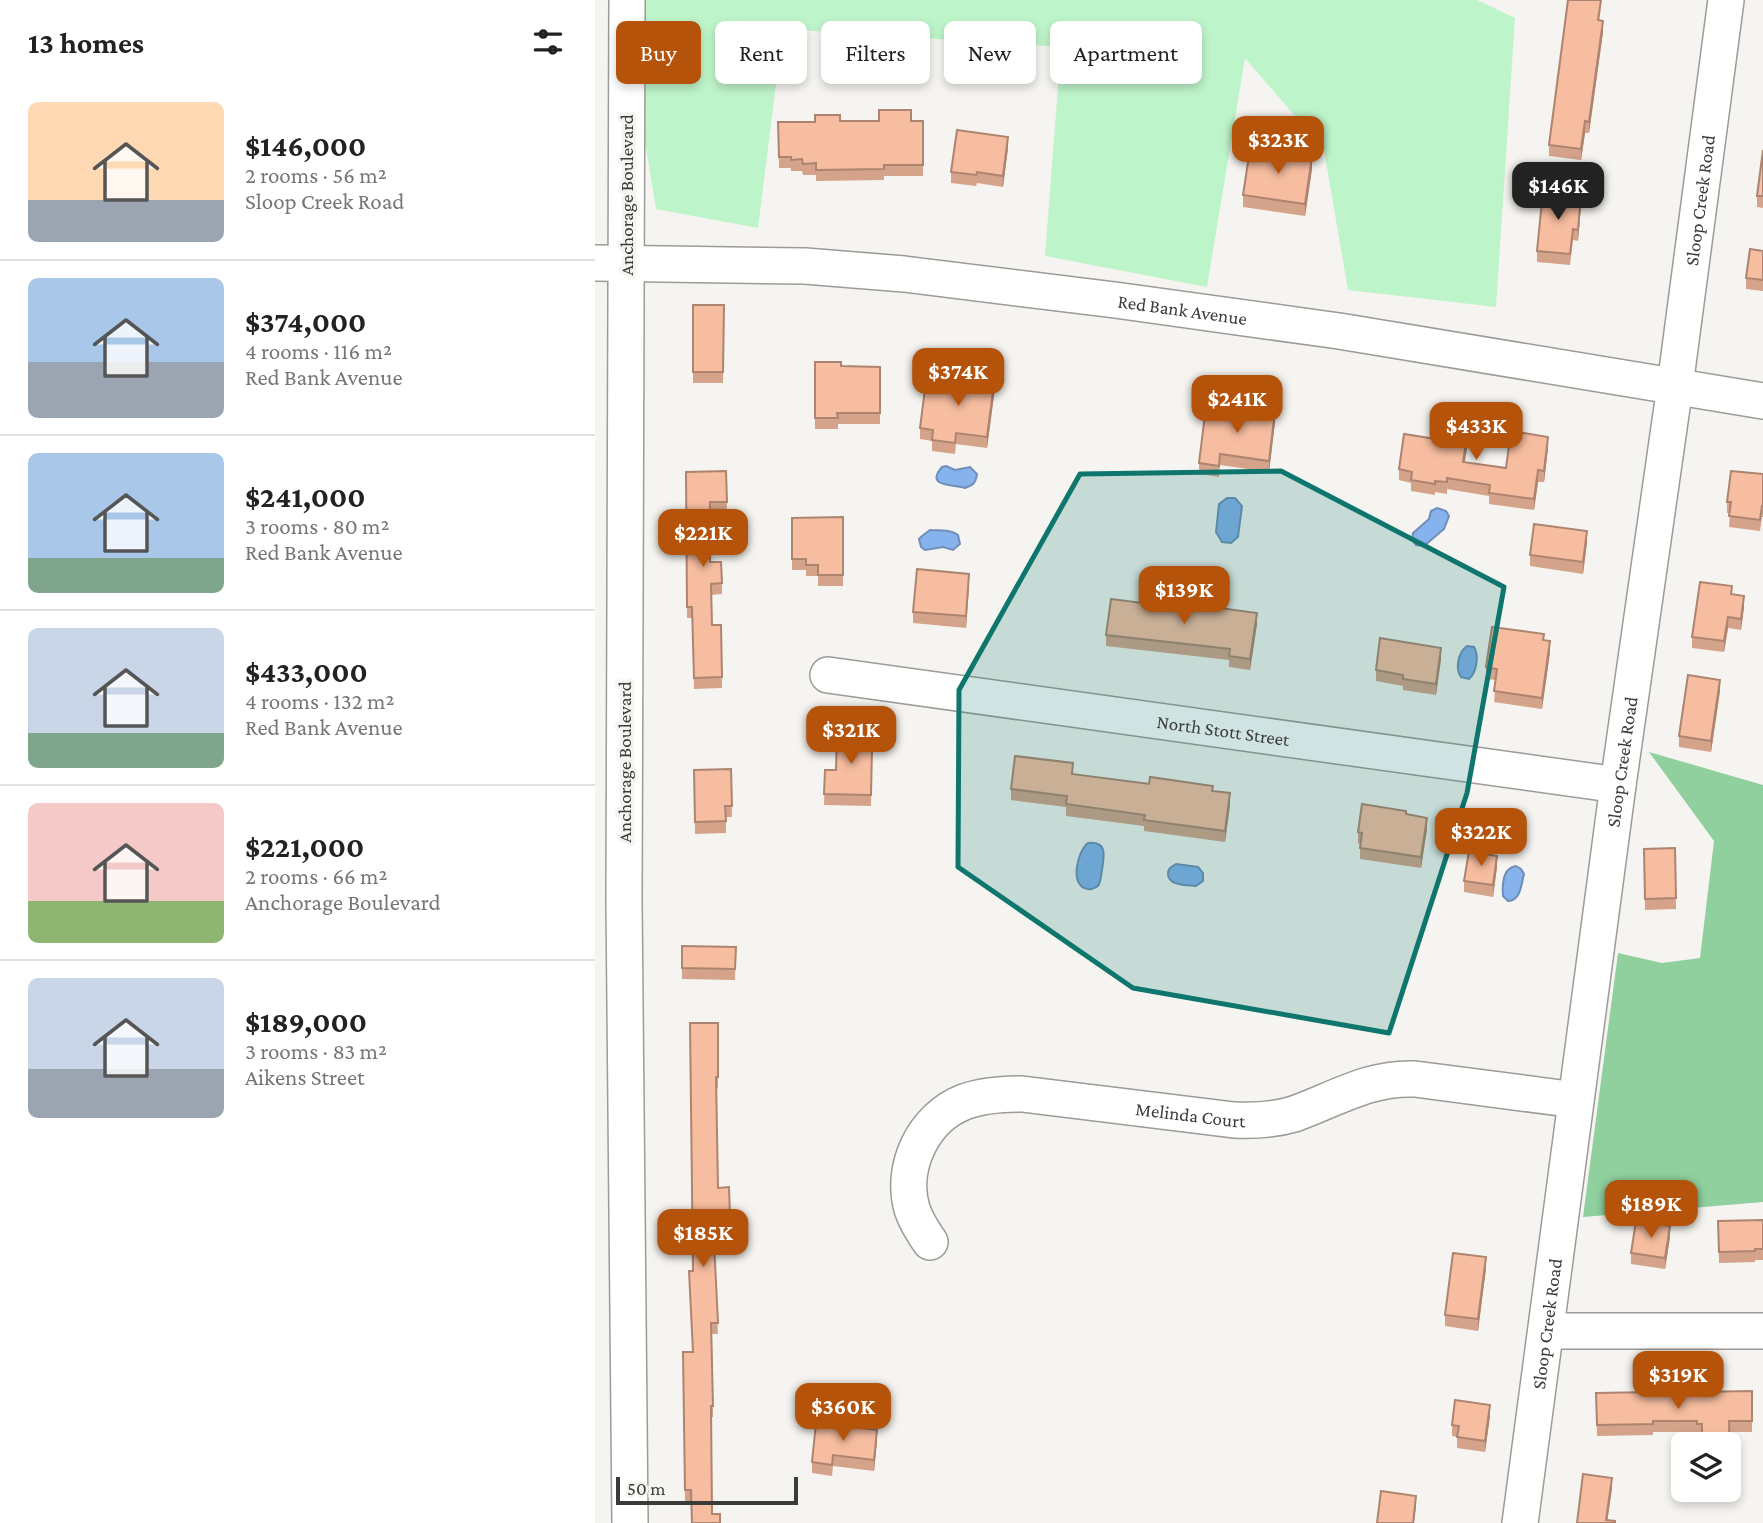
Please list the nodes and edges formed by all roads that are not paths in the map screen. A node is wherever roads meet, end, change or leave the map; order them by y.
1 (627, 0) edge
2 (1726, 0) edge
3 (610, 263) edge
4 (1675, 386) junction
5 (1763, 401) edge
6 (828, 675) dead end
7 (1618, 785) junction
8 (609, 901) edge
9 (1576, 1100) junction
10 (930, 1242) dead end
11 (1546, 1331) junction
12 (1763, 1331) edge
13 (630, 1523) edge
14 (1520, 1523) edge

1 - 3 street, Anchorage Boulevard
2 - 4 street, Sloop Creek Road
3 - 4 street, Red Bank Avenue
3 - 8 street, Anchorage Boulevard
4 - 5 street, Red Bank Avenue
4 - 7 street, Sloop Creek Road
6 - 7 street, North Stott Street
7 - 9 street, Sloop Creek Road
8 - 13 street, Anchorage Boulevard
9 - 10 street, Melinda Court
9 - 11 street, Sloop Creek Road
11 - 12 street
11 - 14 street, Sloop Creek Road

